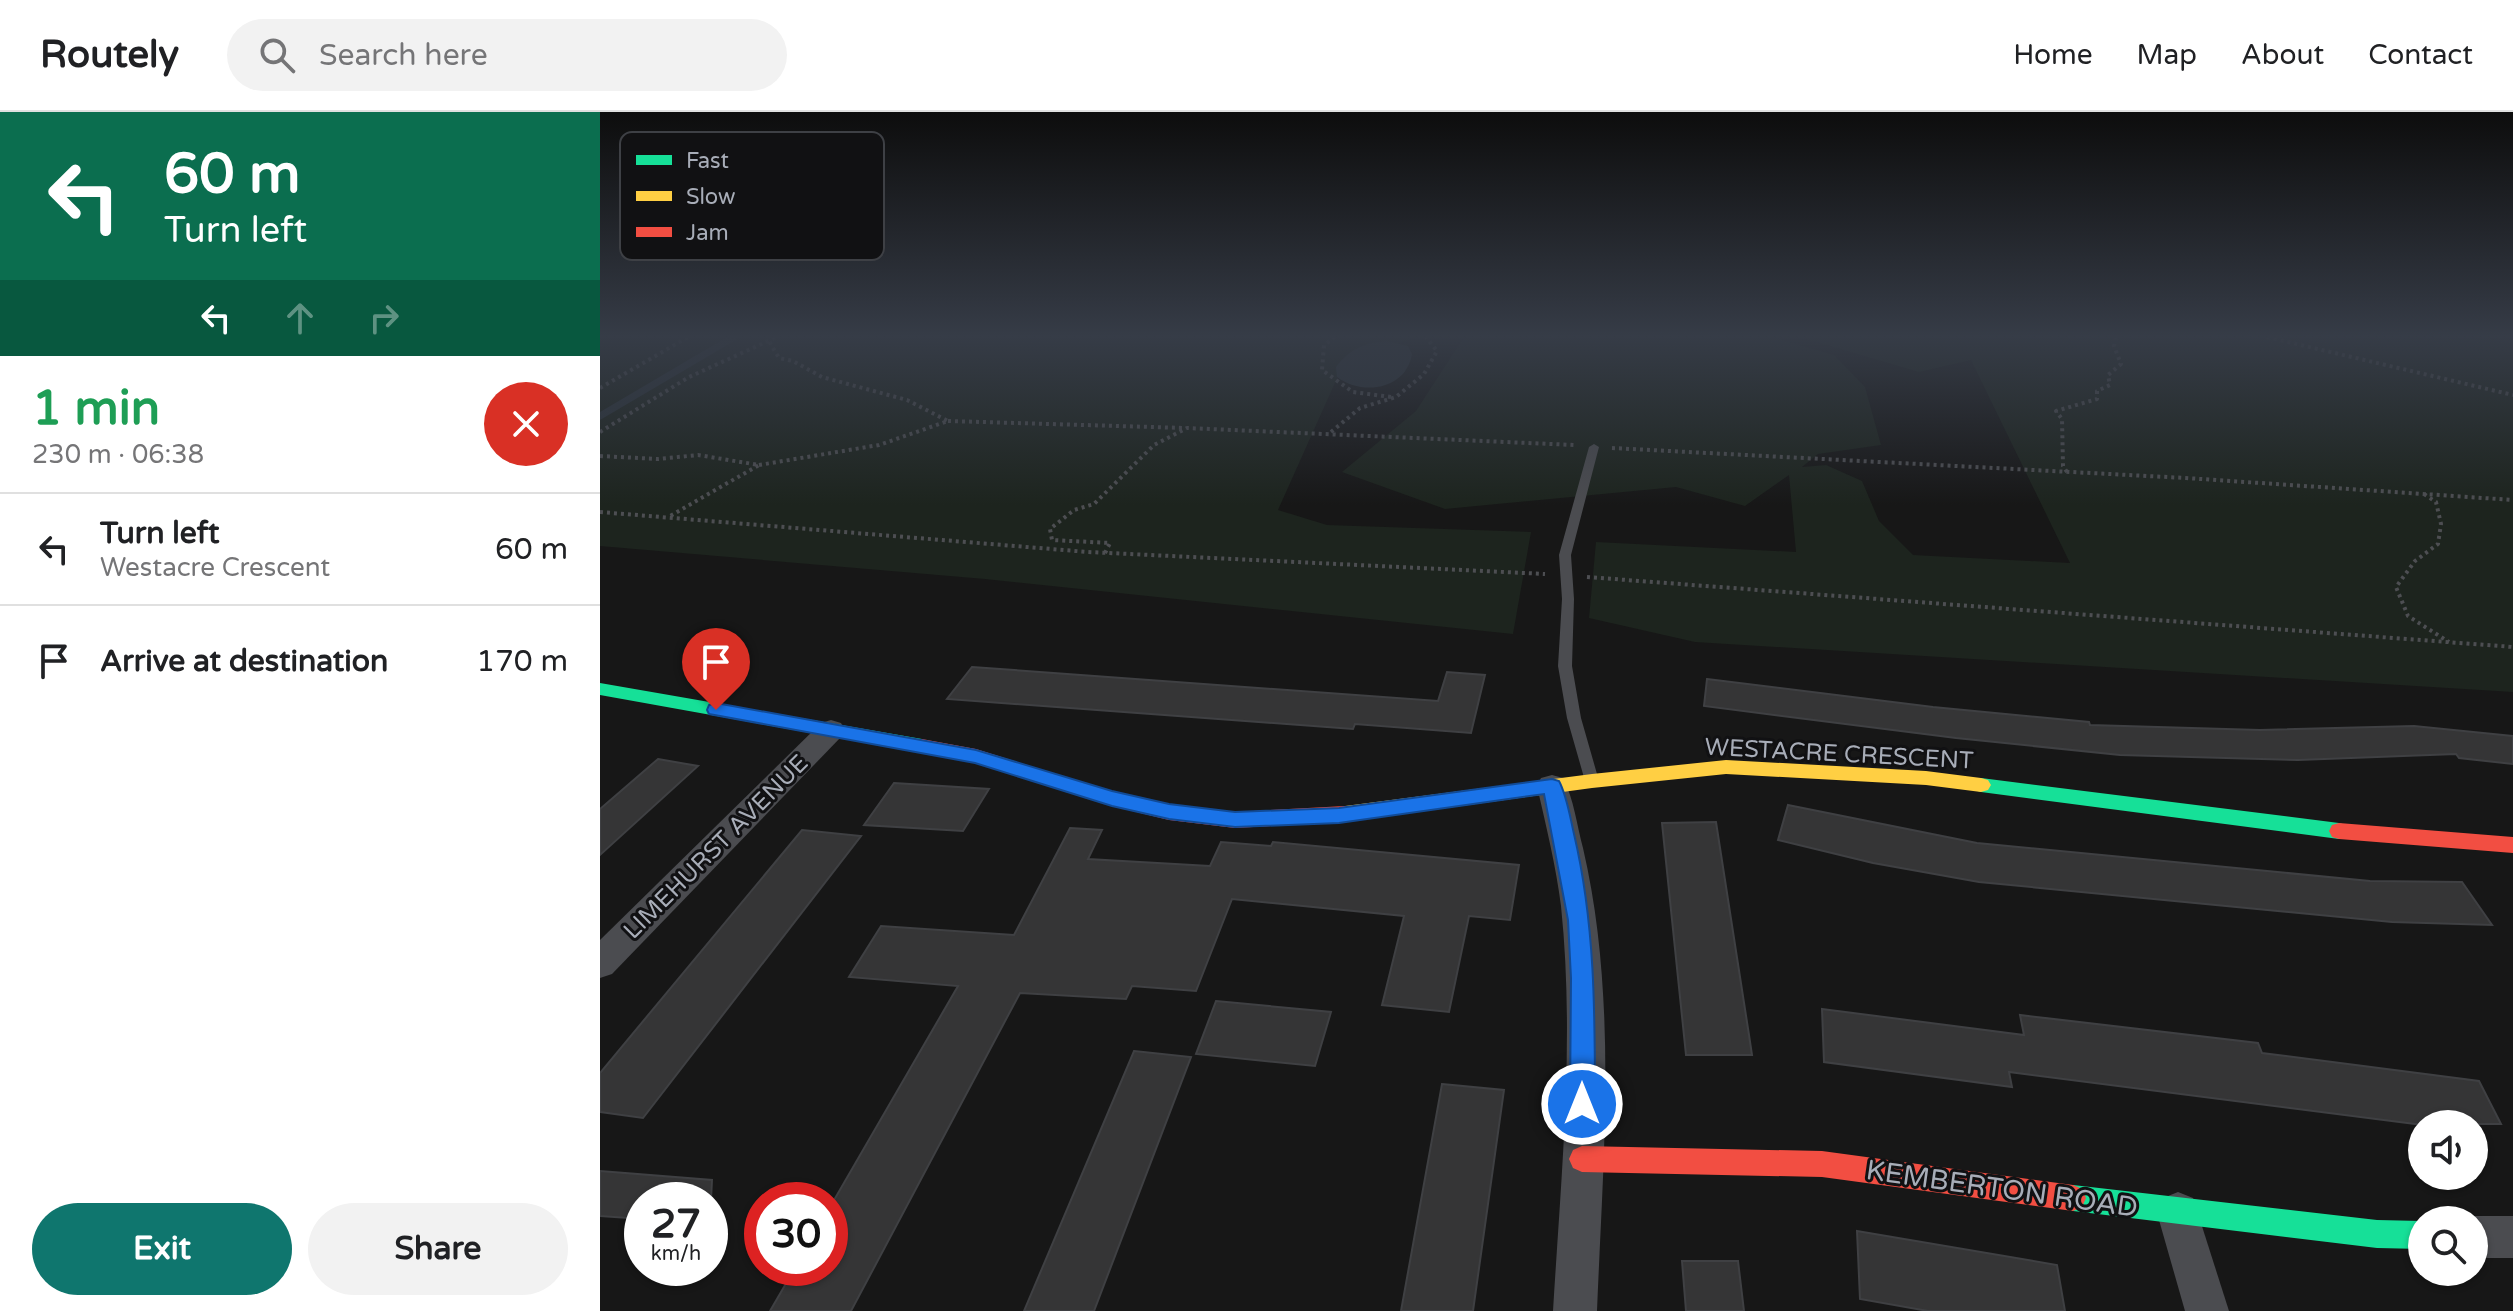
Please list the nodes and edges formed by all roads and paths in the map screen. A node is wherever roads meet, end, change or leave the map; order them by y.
1 (663, 393) edge
2 (881, 393) edge
3 (1361, 393) edge
4 (1401, 393) edge
5 (2097, 393) edge
6 (1396, 397) junction
7 (948, 421) junction
8 (1187, 428) junction
9 (600, 432) edge
10 (1331, 433) junction
11 (1594, 447) junction
12 (600, 456) edge
13 (759, 465) junction
14 (2068, 472) junction
15 (2423, 494) junction
16 (2513, 500) edge
17 (669, 517) dead end
18 (1105, 553) dead end
19 (2450, 643) dead end
20 (600, 689) edge
21 (831, 730) junction
22 (1592, 781) junction
23 (1552, 786) junction
24 (2513, 845) edge
25 (600, 963) edge
26 (1582, 1159) junction
27 (2178, 1213) junction
28 (2408, 1235) edge
29 (2488, 1237) edge
30 (2513, 1237) edge
31 (1575, 1311) edge
32 (2207, 1311) edge

1 - 9 path
2 - 7 path
3 - 6 path
4 - 6 path
5 - 14 path
6 - 10 path
7 - 8 path
7 - 13 path
8 - 10 path
8 - 18 path
10 - 11 path
11 - 14 path
11 - 22 lane
12 - 13 path
13 - 17 path
14 - 15 path
15 - 16 path
15 - 19 path
20 - 21 street, WESTACRE CRESCENT
21 - 23 street, WESTACRE CRESCENT
21 - 25 street, LIMEHURST AVENUE
22 - 23 street, WESTACRE CRESCENT
22 - 24 street, WESTACRE CRESCENT
23 - 26 street
26 - 27 street, KEMBERTON ROAD
26 - 31 street
27 - 28 street, KEMBERTON ROAD
27 - 32 street
29 - 30 street

